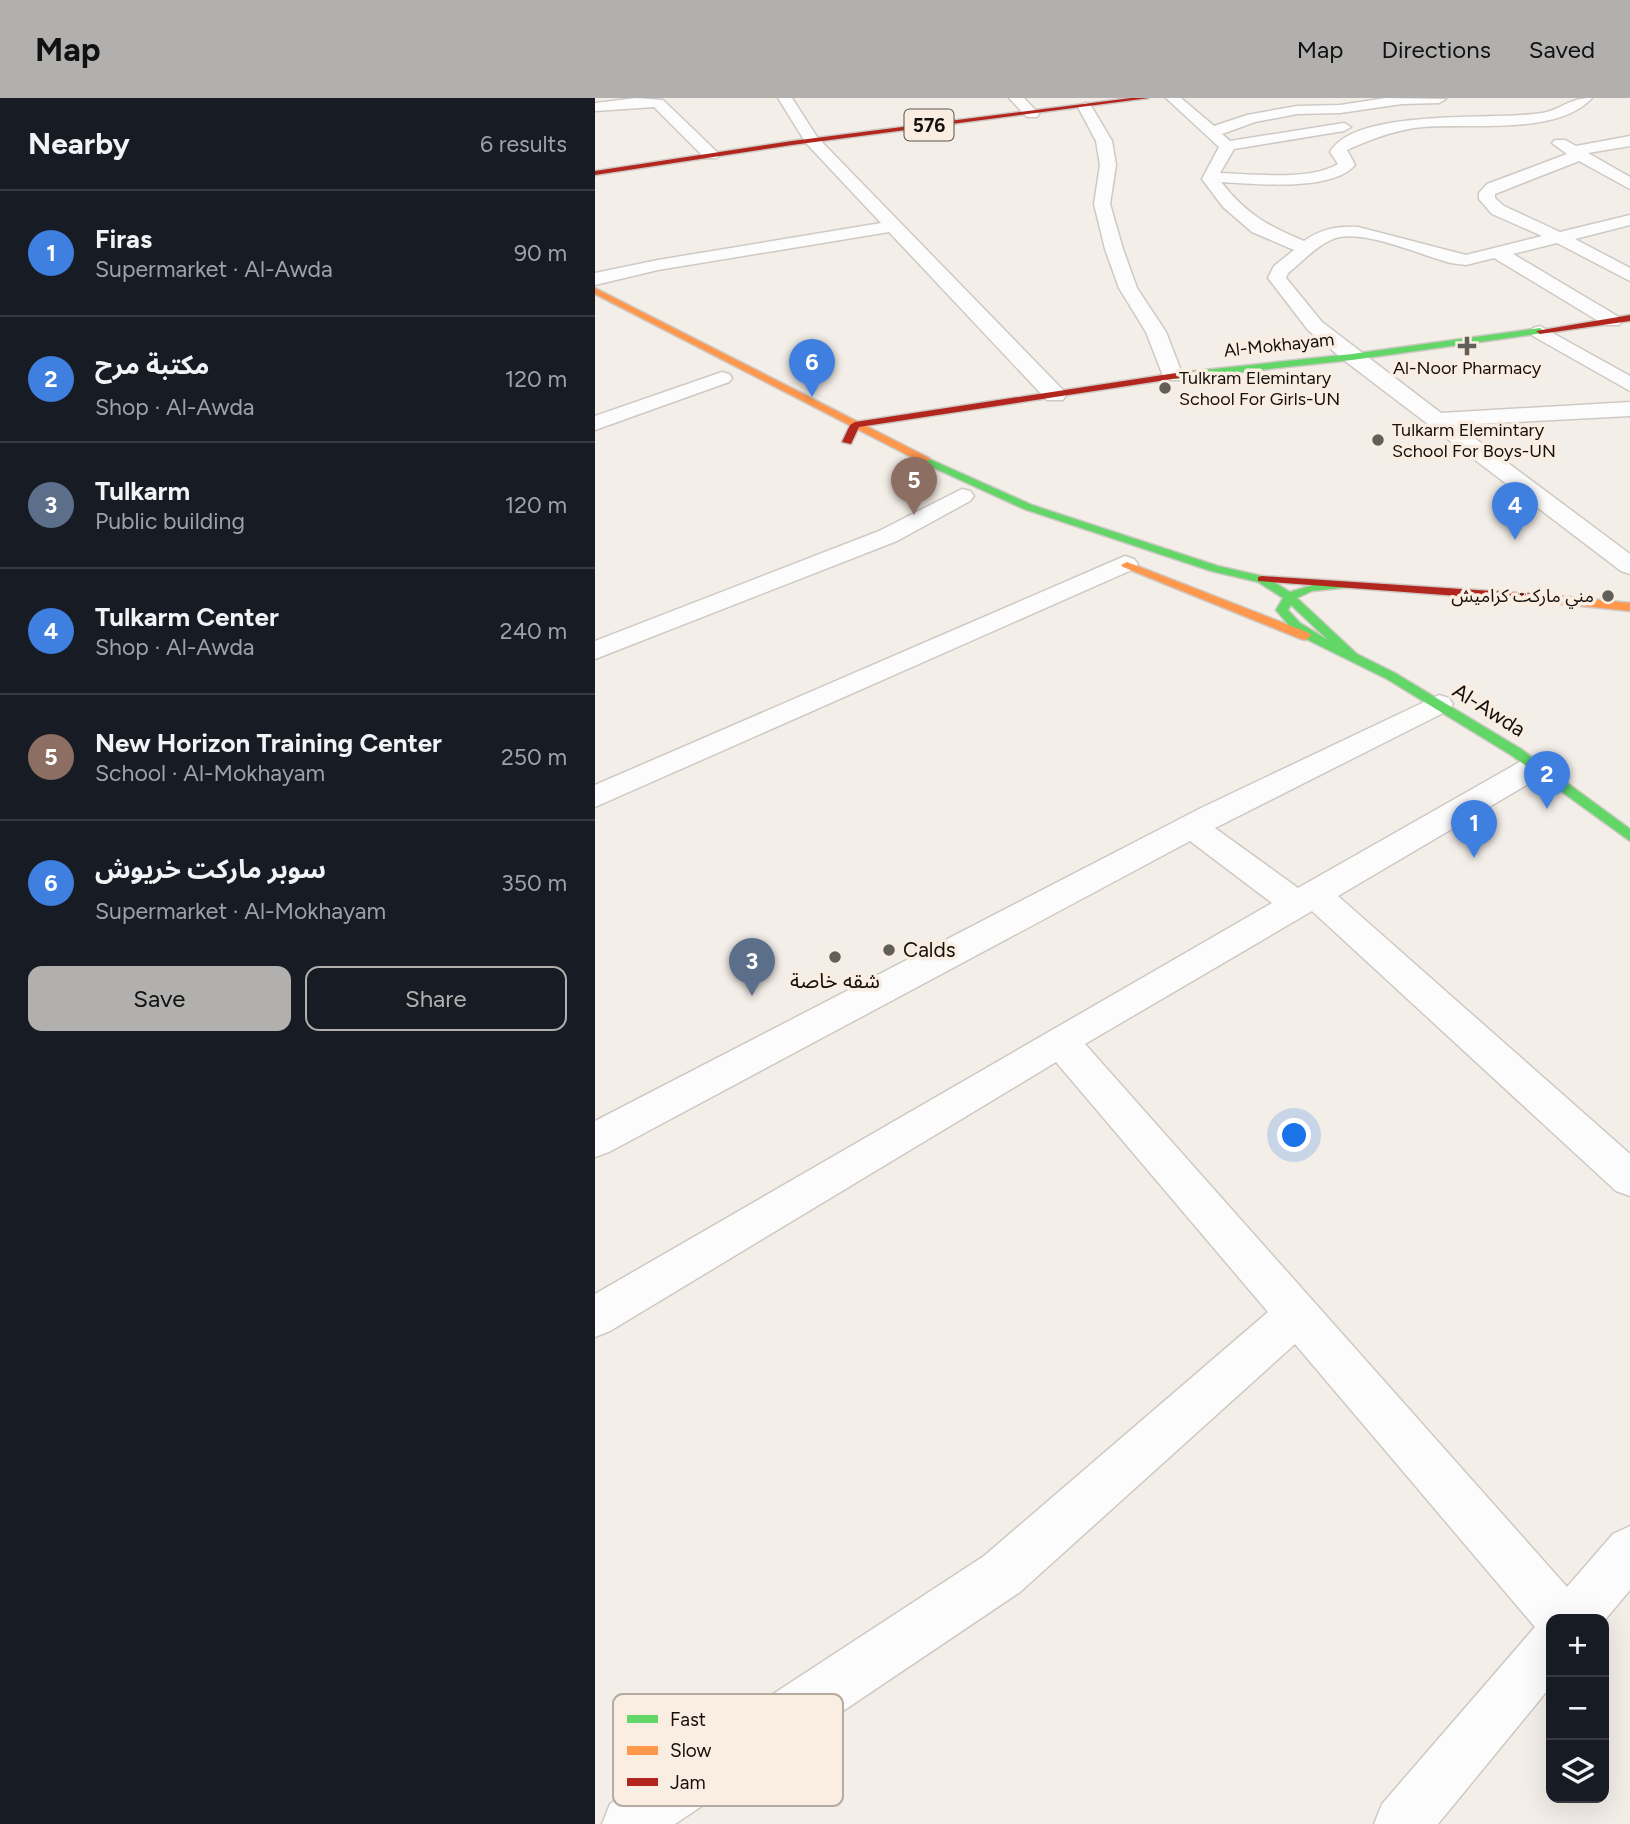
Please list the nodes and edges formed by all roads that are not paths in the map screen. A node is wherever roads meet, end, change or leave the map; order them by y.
1 (785, 98) edge
2 (1016, 98) edge
3 (1146, 98) edge
4 (1173, 98) edge
5 (1585, 98) edge
6 (1124, 99) edge
7 (1454, 99) edge
8 (667, 101) edge
9 (1543, 102) dead end
10 (595, 107) edge
11 (1086, 107) junction
12 (1568, 107) junction
13 (1032, 114) junction
14 (1513, 119) junction
15 (1403, 124) junction
16 (1212, 132) junction
17 (811, 139) junction
18 (1630, 141) edge
19 (1227, 146) junction
20 (1598, 146) junction
21 (1577, 153) junction
22 (711, 155) junction
23 (1630, 156) edge
24 (595, 176) edge
25 (1210, 177) junction
26 (1630, 184) edge
27 (1630, 220) edge
28 (894, 226) junction
29 (1560, 238) junction
30 (1307, 249) junction
31 (1498, 253) junction
32 (1630, 275) edge
33 (595, 279) edge
34 (595, 291) edge
35 (1621, 320) edge
36 (1540, 332) junction
37 (1352, 357) junction
38 (699, 366) dead end
39 (1173, 376) junction
40 (728, 381) joint
41 (1630, 386) edge
42 (1055, 395) junction
43 (1630, 409) edge
44 (933, 414) junction
45 (1435, 420) junction
46 (595, 423) edge
47 (855, 425) junction
48 (877, 437) junction
49 (958, 494) dead end
50 (1113, 559) junction
51 (1630, 566) edge
52 (1262, 579) junction
53 (1348, 585) junction
54 (1288, 597) junction
55 (1630, 607) edge
56 (595, 651) edge
57 (1352, 656) junction
58 (1439, 704) junction
59 (1536, 766) junction
60 (595, 797) edge
61 (1192, 827) junction
62 (1630, 836) edge
63 (1305, 899) junction
64 (1060, 1041) junction
65 (595, 1140) edge
66 (1630, 1180) edge
67 (1297, 1314) junction
68 (595, 1317) edge
69 (1630, 1551) edge
70 (1557, 1614) edge
71 (1577, 1614) edge
72 (1546, 1652) edge
73 (820, 1694) edge
74 (653, 1806) edge
75 (630, 1824) edge
76 (1402, 1824) edge

1 - 17 street
2 - 13 street
3 - 6 main road, 576
4 - 16 street
5 - 12 street
6 - 11 main road, 576
7 - 16 street
8 - 10 street
8 - 22 street
9 - 12 street
11 - 13 main road, 576
11 - 39 street
12 - 14 street
13 - 17 main road, 576
14 - 15 street
14 - 21 street
15 - 19 street
15 - 25 street
16 - 19 street
17 - 22 main road, 576
17 - 28 street
18 - 20 street
19 - 25 street
20 - 21 street
20 - 23 street
21 - 26 street
21 - 29 street
22 - 24 main road
25 - 30 street
27 - 29 street
28 - 33 street
28 - 42 street
29 - 31 street
29 - 32 street
30 - 31 street
30 - 37 street
31 - 35 street
34 - 47 main road
35 - 36 main road, Al-Mokhayam
36 - 37 main road, Al-Mokhayam
36 - 41 street
37 - 39 main road, Al-Mokhayam
37 - 45 street
38 - 40 main road
39 - 42 main road, Al-Mokhayam
40 - 46 street
42 - 44 main road, Al-Mokhayam
43 - 45 street
44 - 47 main road
44 - 48 main road
45 - 51 street
47 - 48 main road
47 - 48 main road
48 - 52 main road
49 - 56 street
50 - 54 main road
50 - 57 main road
50 - 60 street
52 - 53 main road
52 - 54 main road
53 - 54 main road
53 - 55 main road
54 - 55 main road
54 - 57 main road
57 - 58 main road, Al-Awda
58 - 59 main road, Al-Awda
58 - 61 street
59 - 62 main road, Al-Awda
59 - 63 street
61 - 63 street
61 - 65 street
63 - 64 street
63 - 66 street
64 - 67 street
64 - 68 street
67 - 70 street
67 - 73 street
69 - 71 street
72 - 76 street
74 - 75 street

